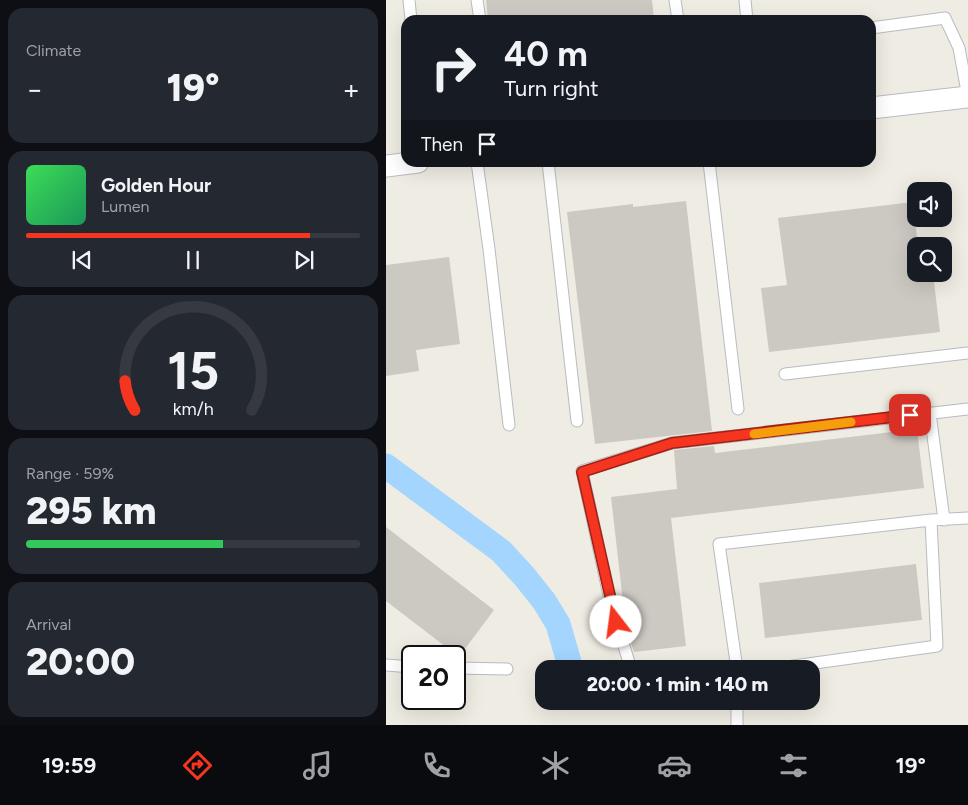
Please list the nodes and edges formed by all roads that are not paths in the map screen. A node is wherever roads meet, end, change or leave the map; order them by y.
1 (409, 0) edge
2 (477, 0) edge
3 (676, 0) edge
4 (745, 0) edge
5 (410, 15) edge
6 (479, 15) edge
7 (678, 15) edge
8 (747, 15) edge
9 (876, 27) edge
10 (968, 97) edge
11 (876, 107) edge
12 (401, 164) edge
13 (386, 166) edge
14 (478, 167) edge
15 (549, 167) edge
16 (710, 167) edge
17 (968, 353) edge
18 (785, 374) dead end
19 (738, 409) dead end
20 (968, 409) edge
21 (930, 413) junction
22 (576, 421) dead end
23 (509, 425) dead end
24 (968, 518) edge
25 (931, 520) junction
26 (944, 520) junction
27 (627, 660) edge
28 (736, 660) edge
29 (820, 662) edge
30 (386, 665) edge
31 (401, 666) edge
32 (466, 668) edge
33 (507, 669) dead end
34 (737, 710) edge
35 (737, 725) edge

1 - 5 lane
2 - 6 lane
3 - 7 lane
4 - 8 lane
9 - 10 lane
10 - 11 street
12 - 13 street
14 - 23 lane
15 - 22 lane
16 - 19 lane
17 - 18 lane
20 - 21 lane
21 - 26 lane
21 - 27 lane
24 - 26 lane
25 - 26 lane
25 - 28 lane
25 - 29 lane
30 - 31 lane
32 - 33 lane
34 - 35 lane

